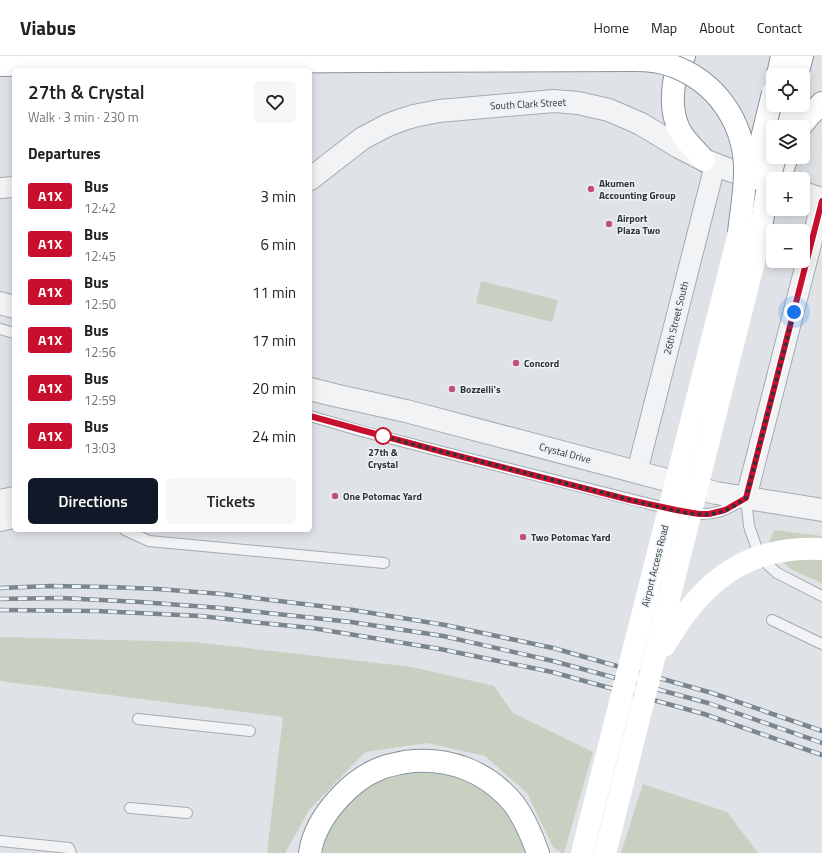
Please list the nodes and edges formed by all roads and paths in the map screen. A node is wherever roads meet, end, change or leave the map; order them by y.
1 (684, 56) edge
2 (782, 56) edge
3 (802, 56) edge
4 (84, 63) edge
5 (0, 65) edge
6 (202, 66) edge
7 (779, 68) edge
8 (799, 68) edge
9 (822, 103) edge
10 (768, 112) edge
11 (806, 120) edge
12 (710, 162) junction
13 (773, 164) edge
14 (312, 177) edge
15 (766, 182) edge
16 (12, 187) edge
17 (0, 188) edge
18 (810, 196) edge
19 (822, 200) edge
20 (768, 216) edge
21 (739, 233) junction
22 (757, 249) junction
23 (0, 303) edge
24 (12, 306) edge
25 (0, 329) edge
26 (12, 332) edge
27 (312, 390) edge
28 (312, 417) edge
29 (637, 472) junction
30 (12, 498) edge
31 (746, 498) junction
32 (0, 501) edge
33 (822, 510) edge
34 (12, 517) edge
35 (0, 520) edge
36 (129, 532) edge
37 (822, 549) edge
38 (384, 564) dead end
39 (822, 596) edge
40 (772, 620) dead end
41 (822, 644) edge
42 (654, 663) junction
43 (138, 719) dead end
44 (250, 732) dead end
45 (130, 808) dead end
46 (187, 813) dead end
47 (0, 841) edge
48 (309, 851) edge
49 (71, 853) edge
50 (538, 853) edge
51 (582, 853) edge
52 (605, 853) edge

1 - 12 main road
2 - 7 main road
3 - 8 main road
4 - 5 main road
4 - 6 main road
6 - 21 main road, bridge
9 - 11 main road
10 - 21 main road, bridge
12 - 14 street, South Clark Street
12 - 15 street, South Clark Street
12 - 29 street, 26th Street South
13 - 22 main road, bridge
16 - 17 street
18 - 19 street
19 - 31 street
20 - 22 main road, bridge
21 - 51 main road, Airport Access Road, bridge
22 - 42 main road, bridge
23 - 24 street
25 - 26 lane
27 - 29 street, Crystal Drive
28 - 31 lane
29 - 31 street, Crystal Drive
30 - 32 street
31 - 33 street, Crystal Drive
31 - 39 lane
34 - 35 street
36 - 38 lane
37 - 42 main road, bridge
40 - 41 lane
42 - 52 main road, bridge
43 - 44 lane
45 - 46 lane
47 - 49 lane
48 - 50 main road

